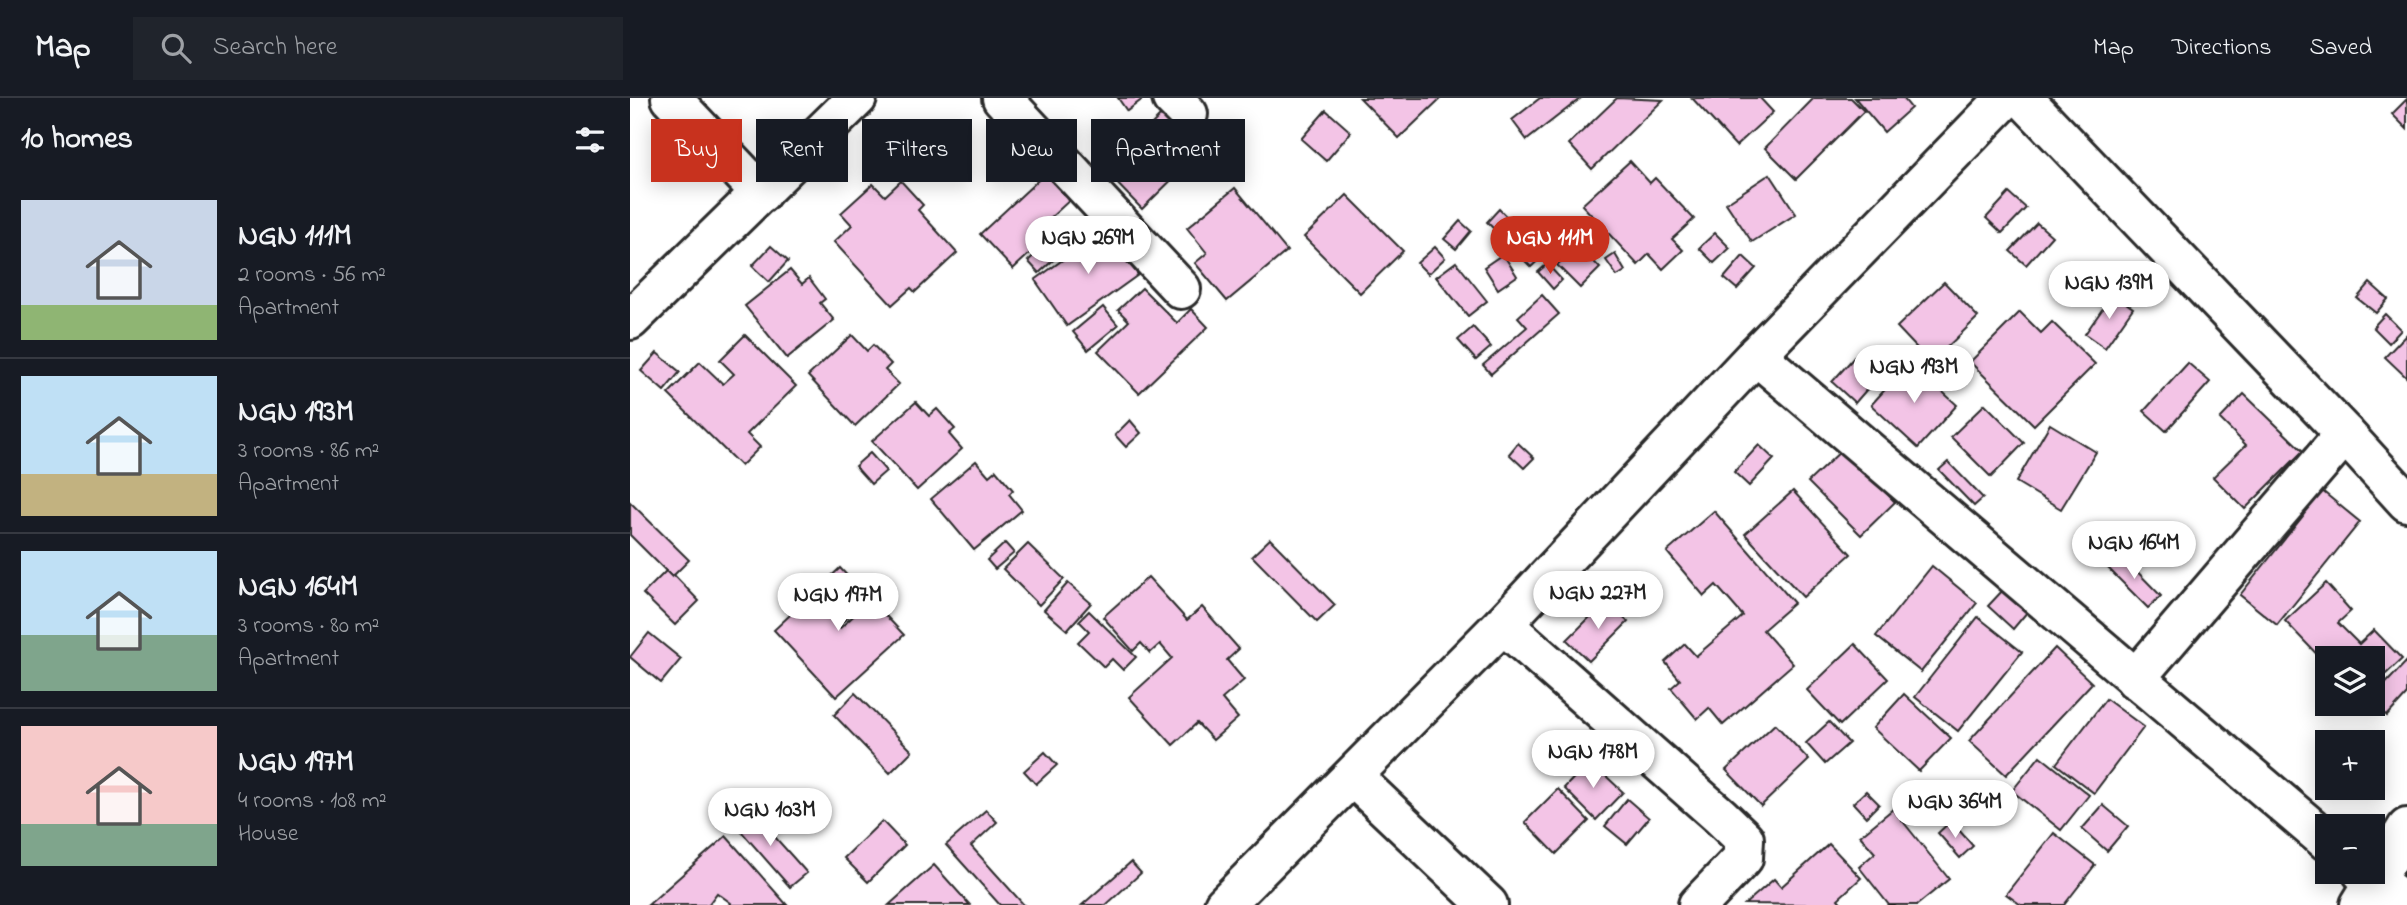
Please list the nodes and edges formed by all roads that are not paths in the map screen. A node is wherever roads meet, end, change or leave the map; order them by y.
1 (671, 98) edge
2 (857, 98) edge
3 (1002, 98) edge
4 (2006, 98) edge
5 (2023, 98) edge
6 (761, 193) junction
7 (1181, 289) dead end
8 (630, 320) edge
9 (1756, 355) junction
10 (2345, 434) junction
11 (2407, 502) edge
12 (1503, 624) junction
13 (2135, 679) junction
14 (1353, 777) junction
15 (2407, 828) edge
16 (2315, 831) edge
17 (2365, 886) edge
18 (2407, 904) edge
19 (1224, 905) edge
20 (1488, 905) edge
21 (1698, 905) edge

1 - 6 street
2 - 6 street
3 - 7 street
4 - 9 street
5 - 10 street
6 - 8 street
9 - 12 street
9 - 13 street
10 - 11 street
10 - 13 street
12 - 14 street
12 - 21 street
13 - 16 street
14 - 19 street
14 - 20 street
15 - 17 street
17 - 18 street

